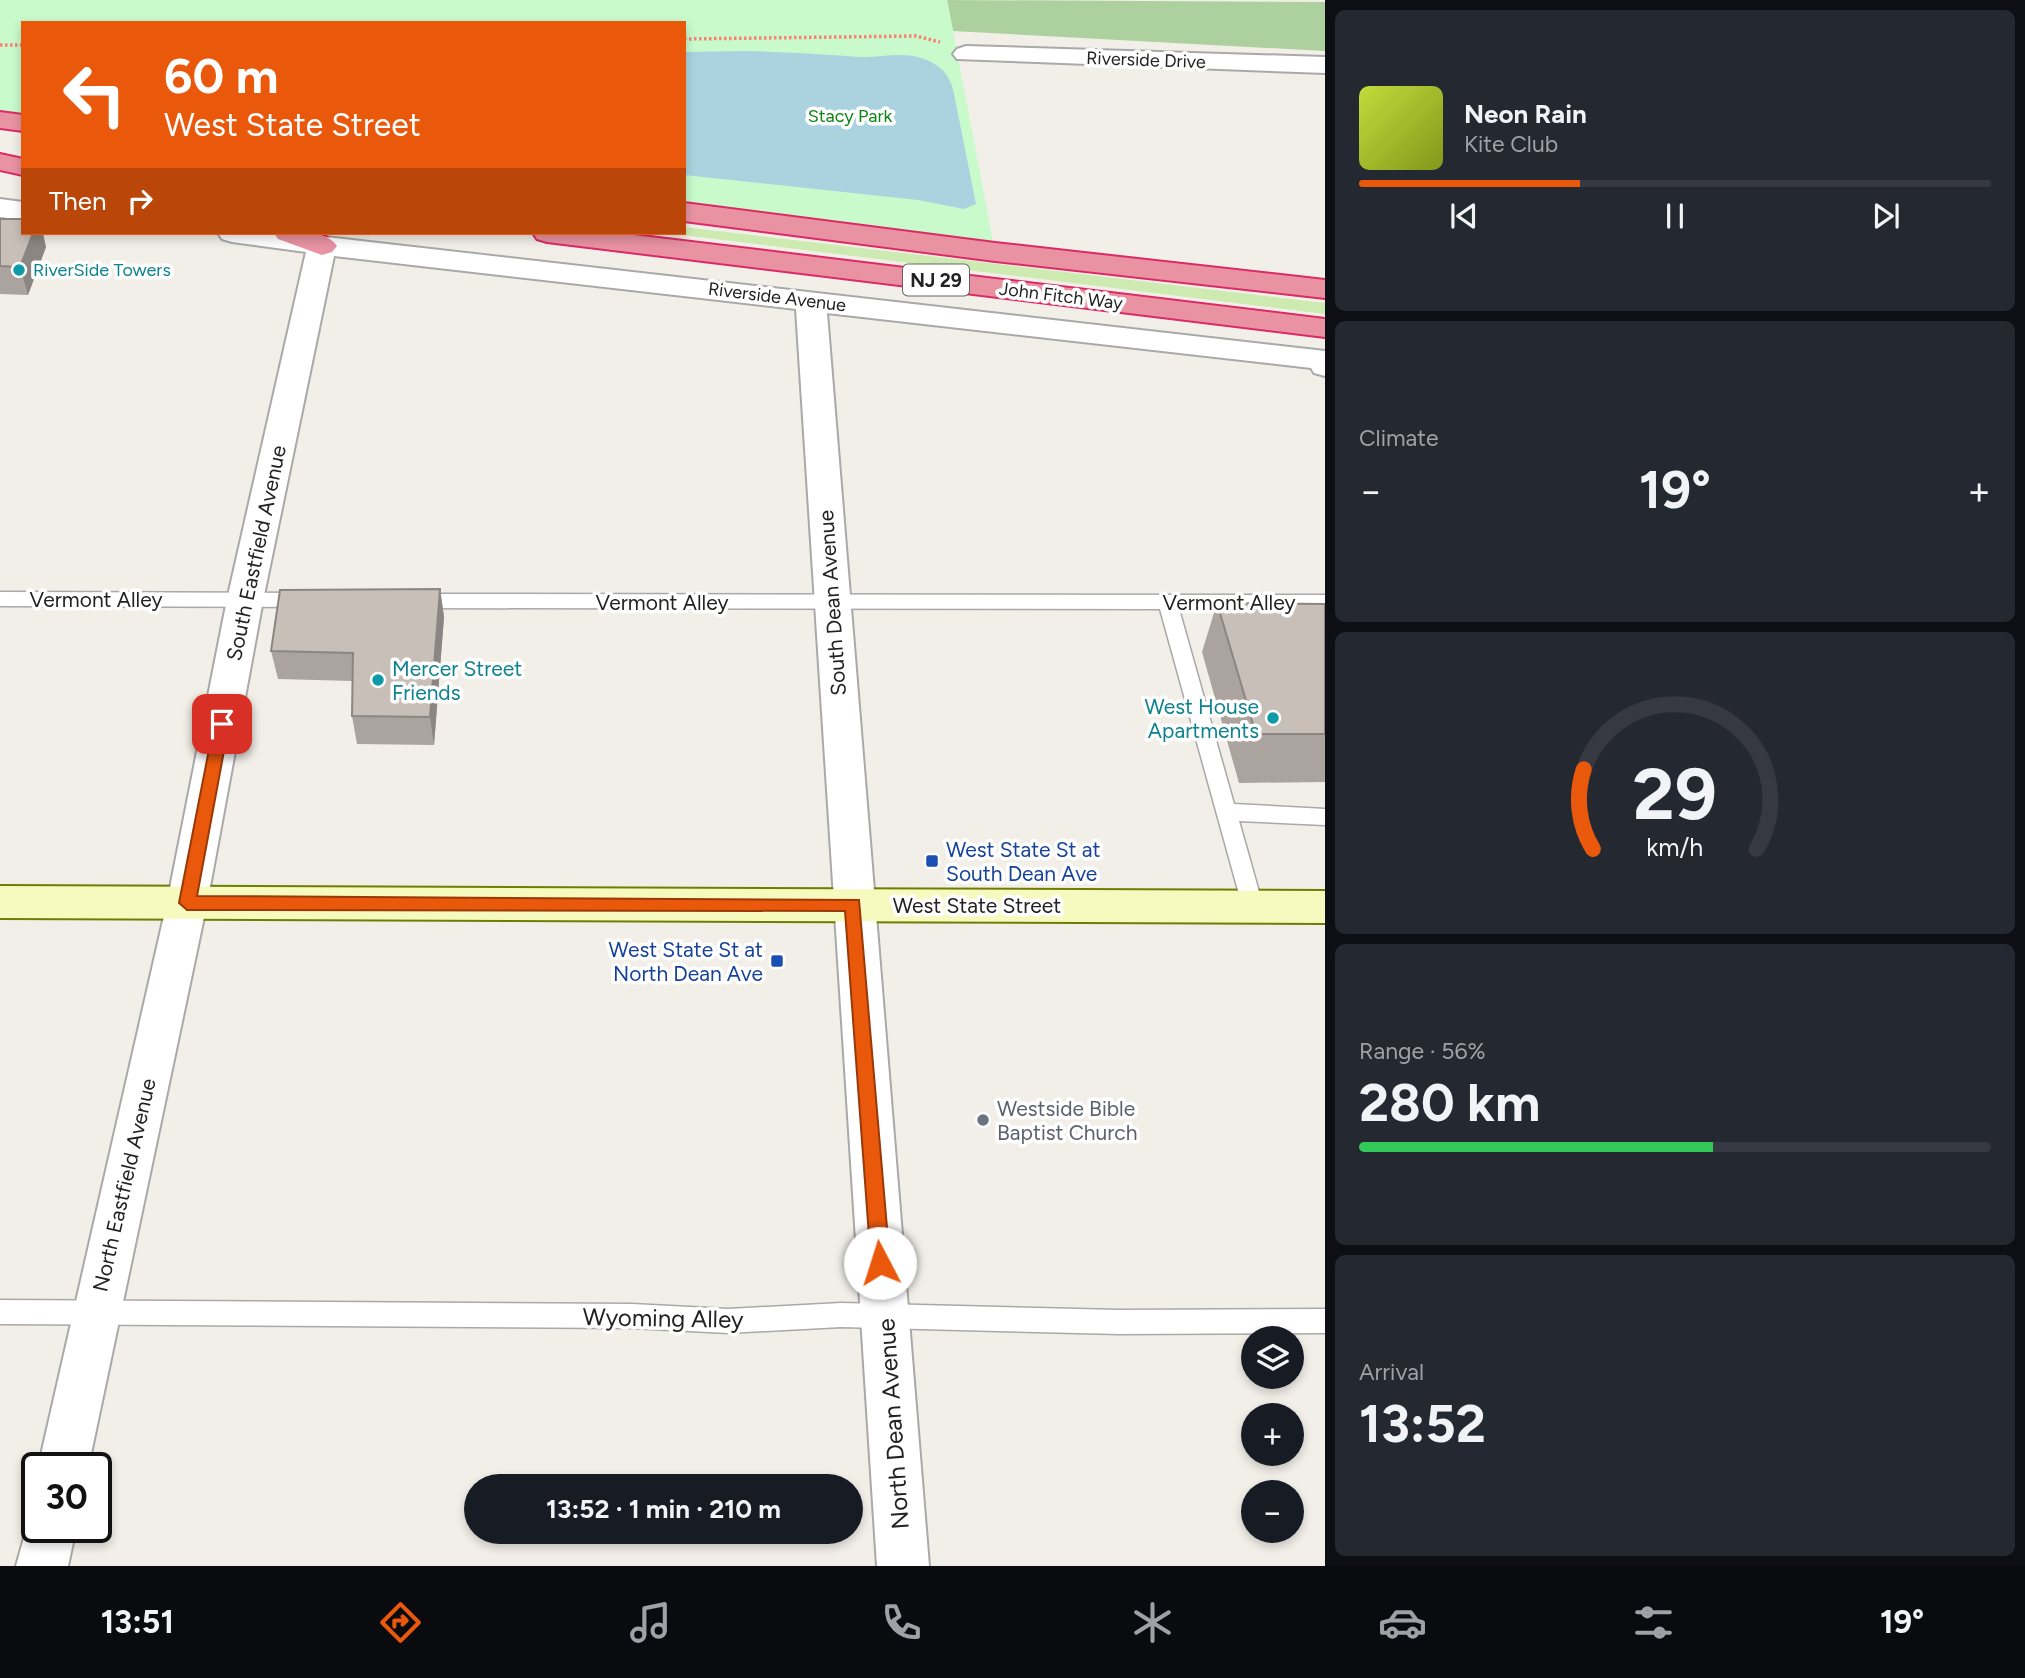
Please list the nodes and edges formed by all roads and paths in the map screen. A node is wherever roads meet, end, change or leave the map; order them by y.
1 (686, 39) edge
2 (0, 45) edge
3 (21, 45) edge
4 (966, 54) joint
5 (1325, 65) edge
6 (0, 120) edge
7 (21, 123) edge
8 (0, 162) edge
9 (21, 166) edge
10 (0, 208) edge
11 (21, 211) edge
12 (686, 212) edge
13 (246, 235) edge
14 (293, 235) edge
15 (563, 235) edge
16 (321, 246) junction
17 (1325, 289) edge
18 (811, 302) junction
19 (1325, 328) edge
20 (1324, 363) edge
21 (0, 599) edge
22 (245, 600) junction
23 (328, 600) edge
24 (397, 601) edge
25 (1325, 602) edge
26 (1168, 603) junction
27 (831, 604) junction
28 (1226, 812) junction
29 (1325, 817) edge
30 (0, 902) edge
31 (187, 903) junction
32 (853, 904) junction
33 (1252, 906) junction
34 (1325, 907) edge
35 (0, 1312) edge
36 (95, 1312) junction
37 (885, 1316) junction
38 (1325, 1321) edge
39 (66, 1452) edge
40 (47, 1543) edge
41 (42, 1566) edge
42 (903, 1566) edge

1 - 4 path
2 - 3 path
4 - 5 street, Riverside Drive
6 - 7 highway
8 - 9 highway
10 - 11 street
12 - 17 highway, John Fitch Way / NJ 29
13 - 16 street, Riverside Avenue
14 - 16 highway
15 - 19 highway, John Fitch Way / NJ 29
16 - 18 street, Riverside Avenue
16 - 22 street, South Eastfield Avenue
18 - 20 street, Riverside Avenue
18 - 27 street, South Dean Avenue
21 - 22 lane, Vermont Alley
22 - 23 lane, Vermont Alley
22 - 31 street, South Eastfield Avenue
24 - 27 lane, Vermont Alley
25 - 26 lane, Vermont Alley
26 - 27 lane, Vermont Alley
26 - 28 lane
27 - 32 street, South Dean Avenue
28 - 29 lane
28 - 33 lane
30 - 31 main road, West State Street
31 - 32 main road, West State Street
31 - 36 street, North Eastfield Avenue
32 - 33 main road, West State Street
32 - 37 street, North Dean Avenue
33 - 34 main road, West State Street
35 - 36 lane, Wyoming Alley
36 - 37 lane, Wyoming Alley
36 - 39 street, North Eastfield Avenue
37 - 38 lane, Wyoming Alley
37 - 42 street, North Dean Avenue
40 - 41 street

